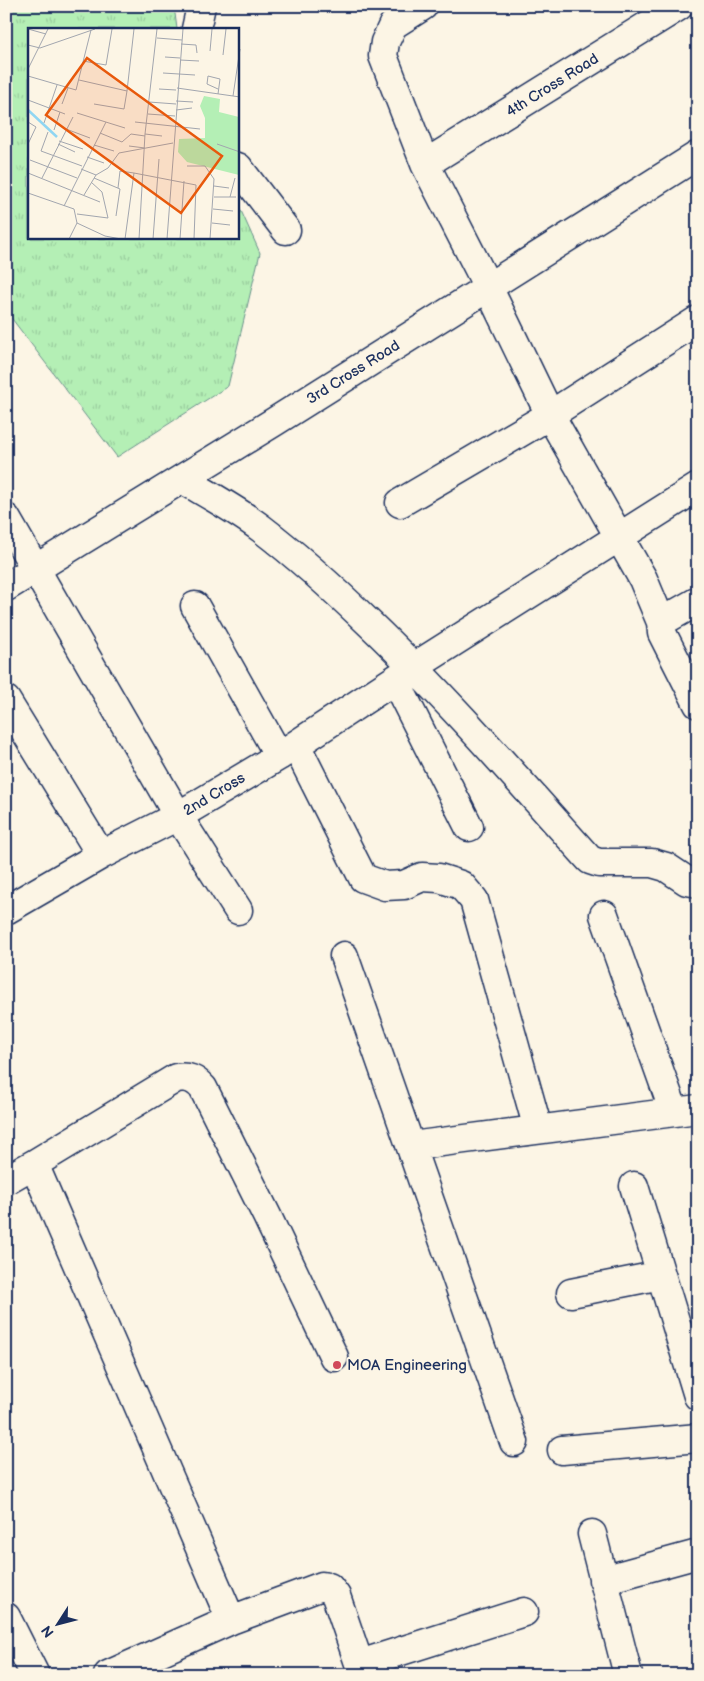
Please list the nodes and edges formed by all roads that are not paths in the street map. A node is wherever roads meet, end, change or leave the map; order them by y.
1 (201, 6) edge
2 (423, 6) edge
3 (679, 6) edge
4 (196, 28) edge
5 (698, 156) edge
6 (425, 164) junction
7 (239, 168) edge
8 (286, 230) dead end
9 (488, 287) junction
10 (698, 320) edge
11 (550, 415) junction
12 (182, 479) junction
13 (698, 487) edge
14 (400, 503) dead end
15 (6, 518) edge
16 (619, 537) junction
17 (35, 569) junction
18 (6, 587) edge
19 (698, 601) edge
20 (194, 606) dead end
21 (661, 622) junction
22 (405, 673) junction
23 (6, 700) edge
24 (698, 704) edge
25 (287, 750) junction
26 (178, 816) junction
27 (469, 827) dead end
28 (101, 855) junction
29 (698, 883) edge
30 (6, 910) edge
31 (238, 910) dead end
32 (604, 915) dead end
33 (344, 956) dead end
34 (686, 1111) edge
35 (538, 1129) junction
36 (411, 1146) junction
37 (34, 1164) junction
38 (6, 1180) edge
39 (634, 1186) dead end
40 (661, 1275) junction
41 (571, 1293) dead end
42 (334, 1357) dead end
43 (698, 1396) edge
44 (698, 1438) edge
45 (514, 1442) dead end
46 (562, 1450) dead end
47 (592, 1534) dead end
48 (698, 1554) edge
49 (603, 1580) junction
50 (524, 1612) dead end
51 (6, 1617) edge
52 (231, 1620) junction
53 (362, 1669) edge
54 (35, 1675) edge
55 (108, 1675) edge
56 (628, 1675) edge

1 - 4 street
2 - 6 street
3 - 6 street, 4th Cross Road
5 - 9 street, 3rd Cross Road
6 - 9 street
7 - 8 street
9 - 11 street
9 - 12 street, 3rd Cross Road
10 - 11 street
11 - 14 street
11 - 16 street
12 - 17 street, 3rd Cross Road
12 - 22 street
13 - 16 street, 2nd Cross
15 - 17 street
16 - 21 street
16 - 22 street, 2nd Cross
17 - 18 street, 3rd Cross Road
17 - 26 street
19 - 21 street
20 - 25 street
21 - 24 street
22 - 25 street, 2nd Cross
22 - 27 street
22 - 29 street
23 - 28 street
25 - 26 street, 2nd Cross
25 - 35 street
26 - 28 street, 2nd Cross
26 - 31 street
28 - 30 street, 2nd Cross
32 - 34 street
33 - 36 street
34 - 35 street
35 - 36 street
36 - 45 street
37 - 38 street
37 - 42 street
37 - 52 street
39 - 40 street
40 - 41 street
40 - 43 street
44 - 46 street
47 - 49 street
48 - 49 street
49 - 56 street
50 - 53 street
51 - 54 street
52 - 53 street
52 - 55 street

